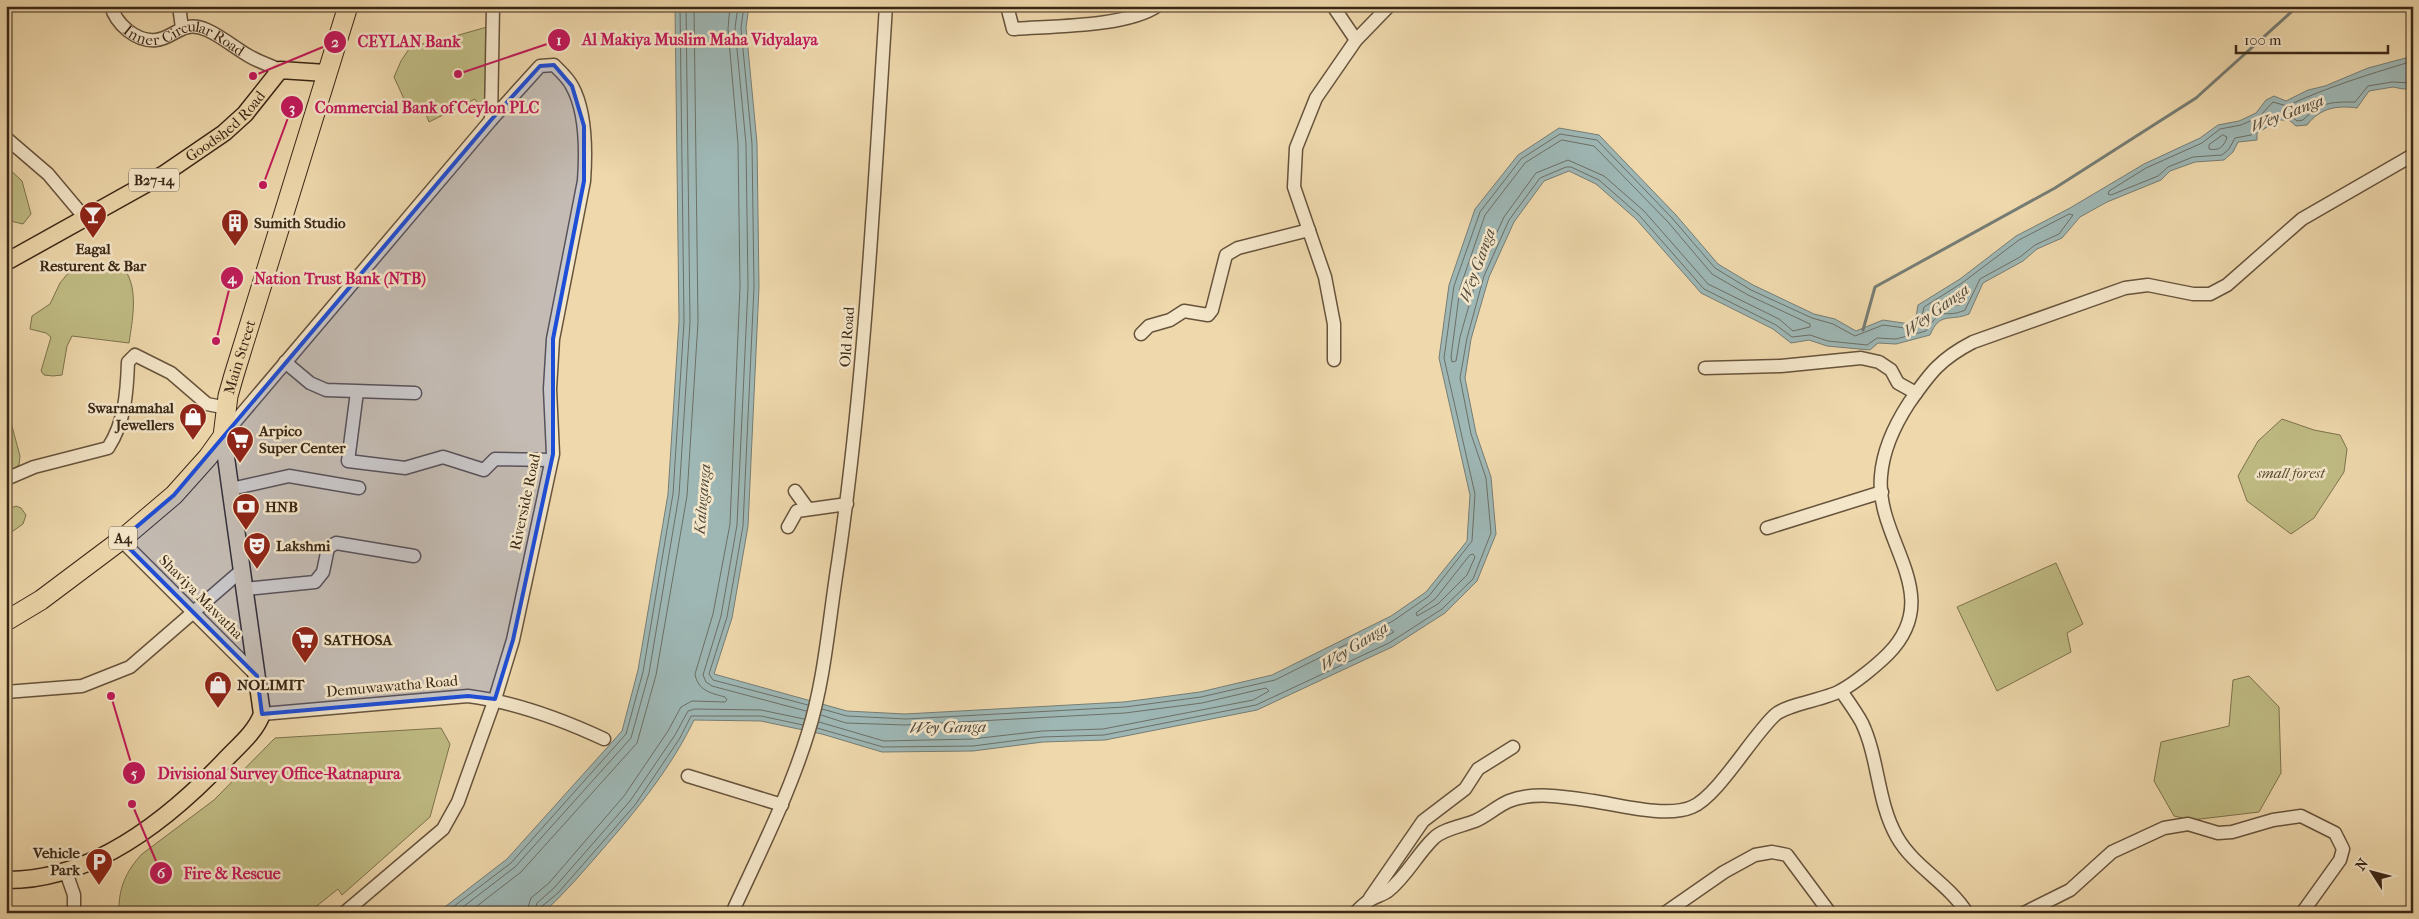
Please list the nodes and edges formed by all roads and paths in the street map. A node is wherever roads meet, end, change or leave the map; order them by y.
1 (111, 6) edge
2 (179, 6) edge
3 (348, 6) edge
4 (493, 6) edge
5 (886, 6) edge
6 (1007, 6) edge
7 (1157, 6) edge
8 (1333, 6) edge
9 (1389, 6) edge
10 (182, 28) junction
11 (1356, 40) junction
12 (280, 70) junction
13 (326, 73) junction
14 (491, 120) junction
15 (6, 138) edge
16 (2413, 155) edge
17 (85, 218) junction
18 (1309, 230) junction
19 (6, 262) edge
20 (1141, 334) dead end
21 (1334, 360) dead end
22 (285, 362) junction
23 (1705, 368) dead end
24 (356, 392) junction
25 (415, 393) dead end
26 (1916, 394) junction
27 (226, 408) junction
28 (223, 436) junction
29 (551, 460) junction
30 (6, 479) edge
31 (359, 488) dead end
32 (231, 489) junction
33 (795, 491) dead end
34 (1882, 492) junction
35 (846, 504) junction
36 (808, 508) junction
37 (788, 527) dead end
38 (1767, 528) dead end
39 (121, 540) junction
40 (414, 556) dead end
41 (242, 570) junction
42 (245, 589) junction
43 (193, 612) junction
44 (6, 621) edge
45 (257, 676) junction
46 (1841, 691) junction
47 (6, 692) edge
48 (495, 700) junction
49 (262, 714) junction
50 (604, 739) dead end
51 (1513, 747) dead end
52 (688, 776) dead end
53 (782, 805) junction
54 (66, 872) junction
55 (6, 880) edge
56 (1369, 900) junction
57 (74, 913) edge
58 (344, 913) edge
59 (732, 913) edge
60 (1355, 913) edge
61 (1665, 913) edge
62 (1830, 913) edge
63 (1967, 913) edge
64 (2024, 913) edge
65 (2302, 913) edge

1 - 10 street, Inner Circular Road
2 - 10 street
3 - 13 highway, Main Street / A4
4 - 14 street
5 - 35 street, Old Road
6 - 7 street
8 - 11 street
9 - 11 street
10 - 12 street, Inner Circular Road
11 - 18 street
12 - 13 main road, Inner Circular Road
12 - 17 main road, Goodshed Road / B27-14
13 - 27 highway, Main Street / A4
14 - 22 street
14 - 29 street, Riverside Road
15 - 17 street
16 - 26 street
17 - 19 main road, Goodshed Road / B27-14
18 - 20 street
18 - 21 street
22 - 24 street
22 - 28 street
23 - 26 street
24 - 25 street
24 - 29 street
26 - 34 street
27 - 28 highway, Main Street / A4
27 - 30 street
28 - 32 main road
28 - 39 highway, Main Street / A4
29 - 48 street, Riverside Road
31 - 32 street
32 - 41 main road
33 - 36 street
34 - 38 street
34 - 46 street
35 - 36 street
35 - 53 street, Old Road
36 - 37 street
39 - 43 street, Shaviya Mawatha
39 - 44 highway, Main Street / A4
40 - 42 street
41 - 42 main road
41 - 43 street
42 - 45 main road
43 - 45 street, Shaviya Mawatha
43 - 47 street
45 - 49 main road
46 - 56 street
46 - 63 street
48 - 49 street, Demuwawatha Road
48 - 50 street, Demuwawatha Road
48 - 58 street, Riverside Road
49 - 54 main road
51 - 56 street
52 - 53 street
53 - 59 street, Old Road
54 - 55 main road
54 - 57 street
56 - 60 street
61 - 62 street
64 - 65 street

